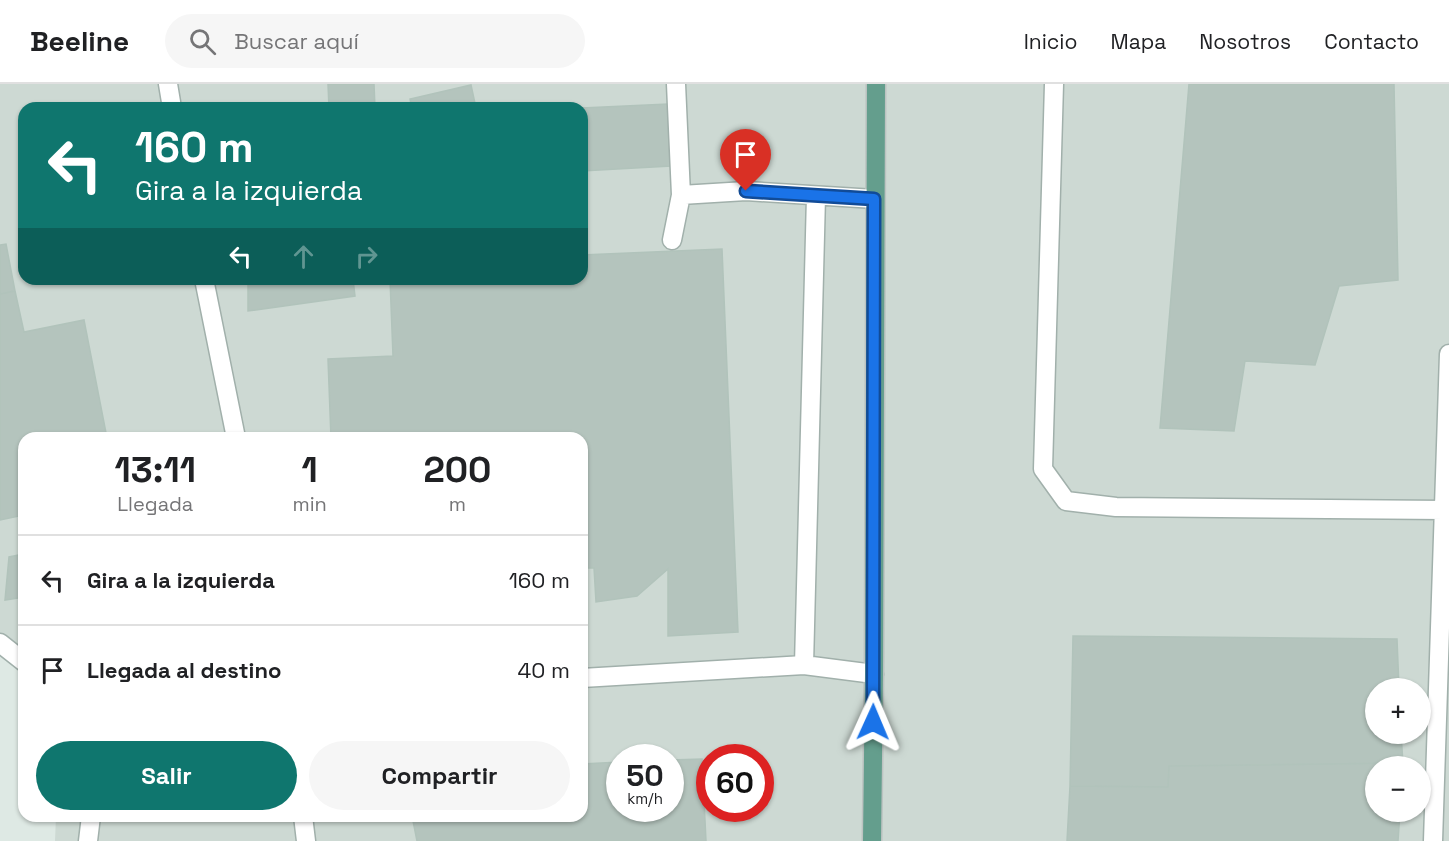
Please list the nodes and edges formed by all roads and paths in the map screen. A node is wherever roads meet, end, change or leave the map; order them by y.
1 (168, 84) edge
2 (676, 84) edge
3 (876, 84) edge
4 (1054, 84) edge
5 (171, 102) edge
6 (681, 195) junction
7 (816, 196) junction
8 (874, 199) junction
9 (672, 240) dead end
10 (205, 285) edge
11 (1449, 354) edge
12 (235, 432) edge
13 (1444, 510) junction
14 (0, 643) edge
15 (18, 657) edge
16 (804, 665) junction
17 (874, 674) junction
18 (588, 678) edge
19 (1442, 789) edge
20 (91, 822) edge
21 (304, 822) edge
22 (88, 841) edge
23 (306, 841) edge
24 (872, 841) edge
25 (1433, 841) edge

1 - 5 street
2 - 6 street
3 - 8 main road
4 - 13 street
6 - 7 street
6 - 9 street
7 - 8 street
7 - 16 street
8 - 17 main road
10 - 12 street
11 - 13 street
13 - 19 street
14 - 15 street
16 - 17 street
16 - 18 street
17 - 24 main road
19 - 25 street
20 - 22 street
21 - 23 street

